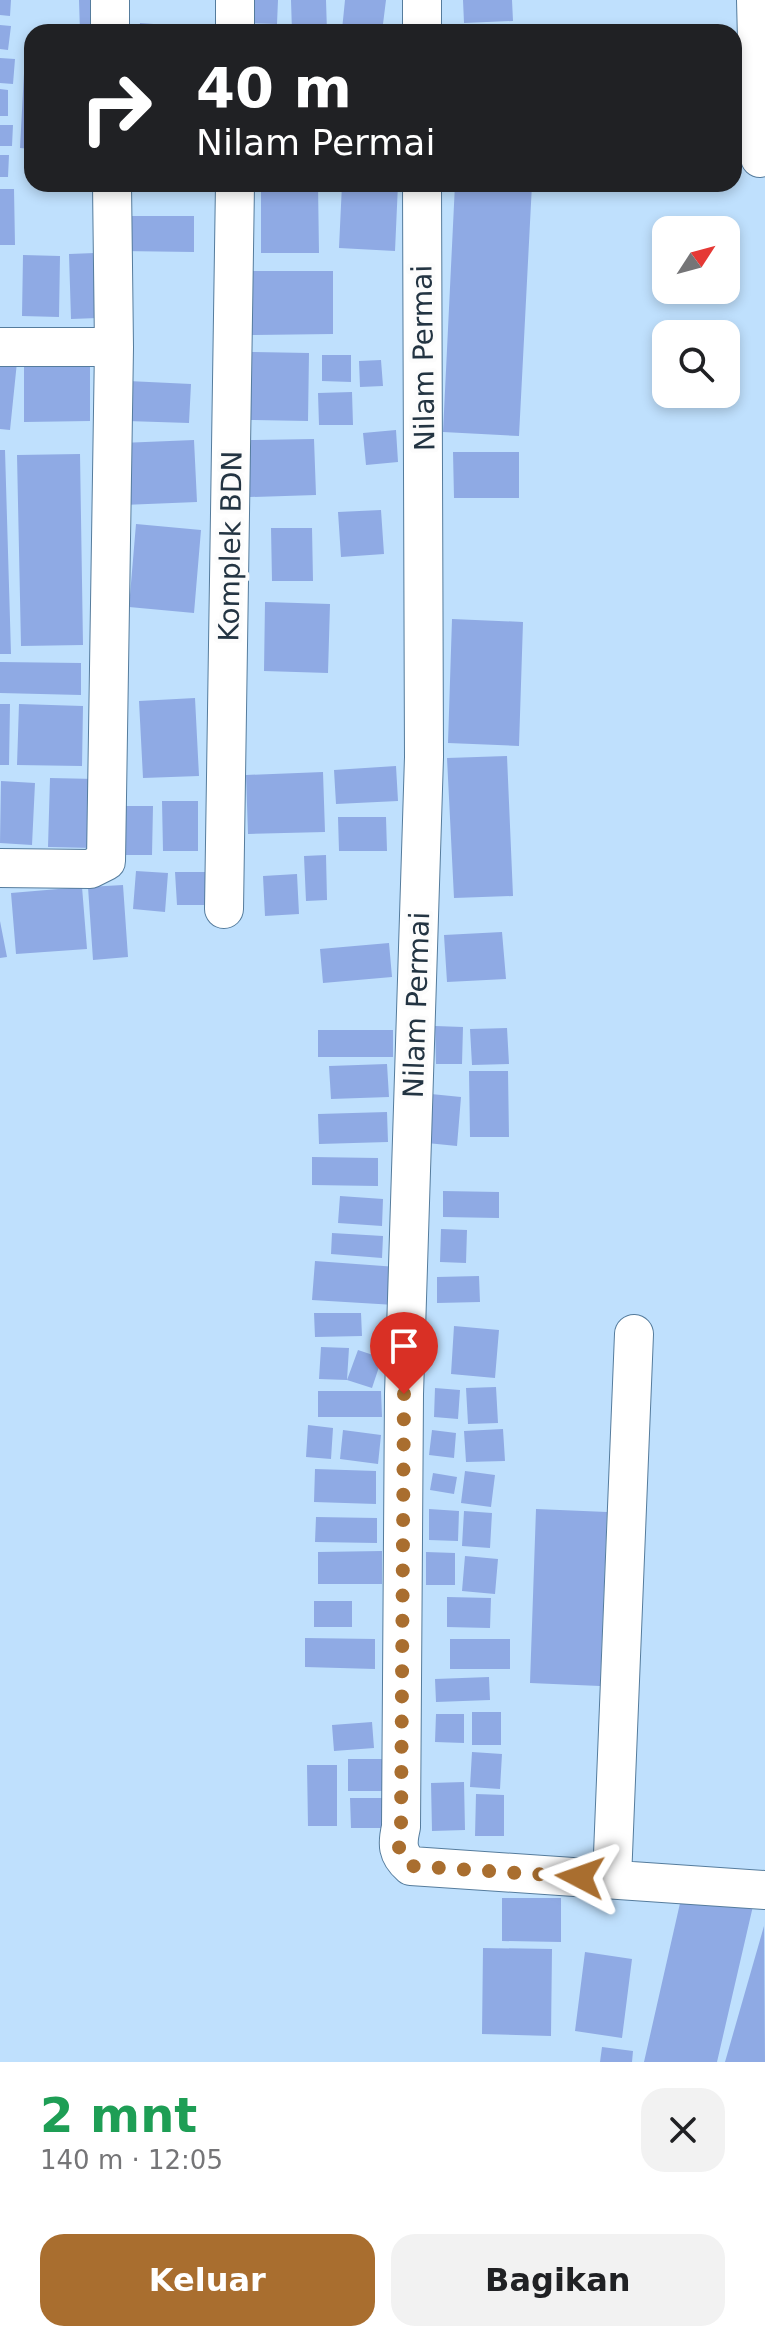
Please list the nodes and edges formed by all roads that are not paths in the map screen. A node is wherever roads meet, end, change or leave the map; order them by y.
1 (110, 0) edge
2 (235, 0) edge
3 (422, 0) edge
4 (756, 0) edge
5 (110, 24) edge
6 (235, 24) edge
7 (422, 24) edge
8 (760, 158) dead end
9 (112, 192) edge
10 (235, 192) edge
11 (422, 192) edge
12 (0, 347) edge
13 (114, 347) junction
14 (0, 868) edge
15 (224, 909) dead end
16 (634, 1334) dead end
17 (612, 1879) junction
18 (765, 1890) edge

1 - 5 street
2 - 6 street
3 - 7 street
4 - 8 street
9 - 13 street
10 - 15 street, Komplek BDN
11 - 17 street, Nilam Permai
12 - 13 street
13 - 14 street
16 - 17 street
17 - 18 street

